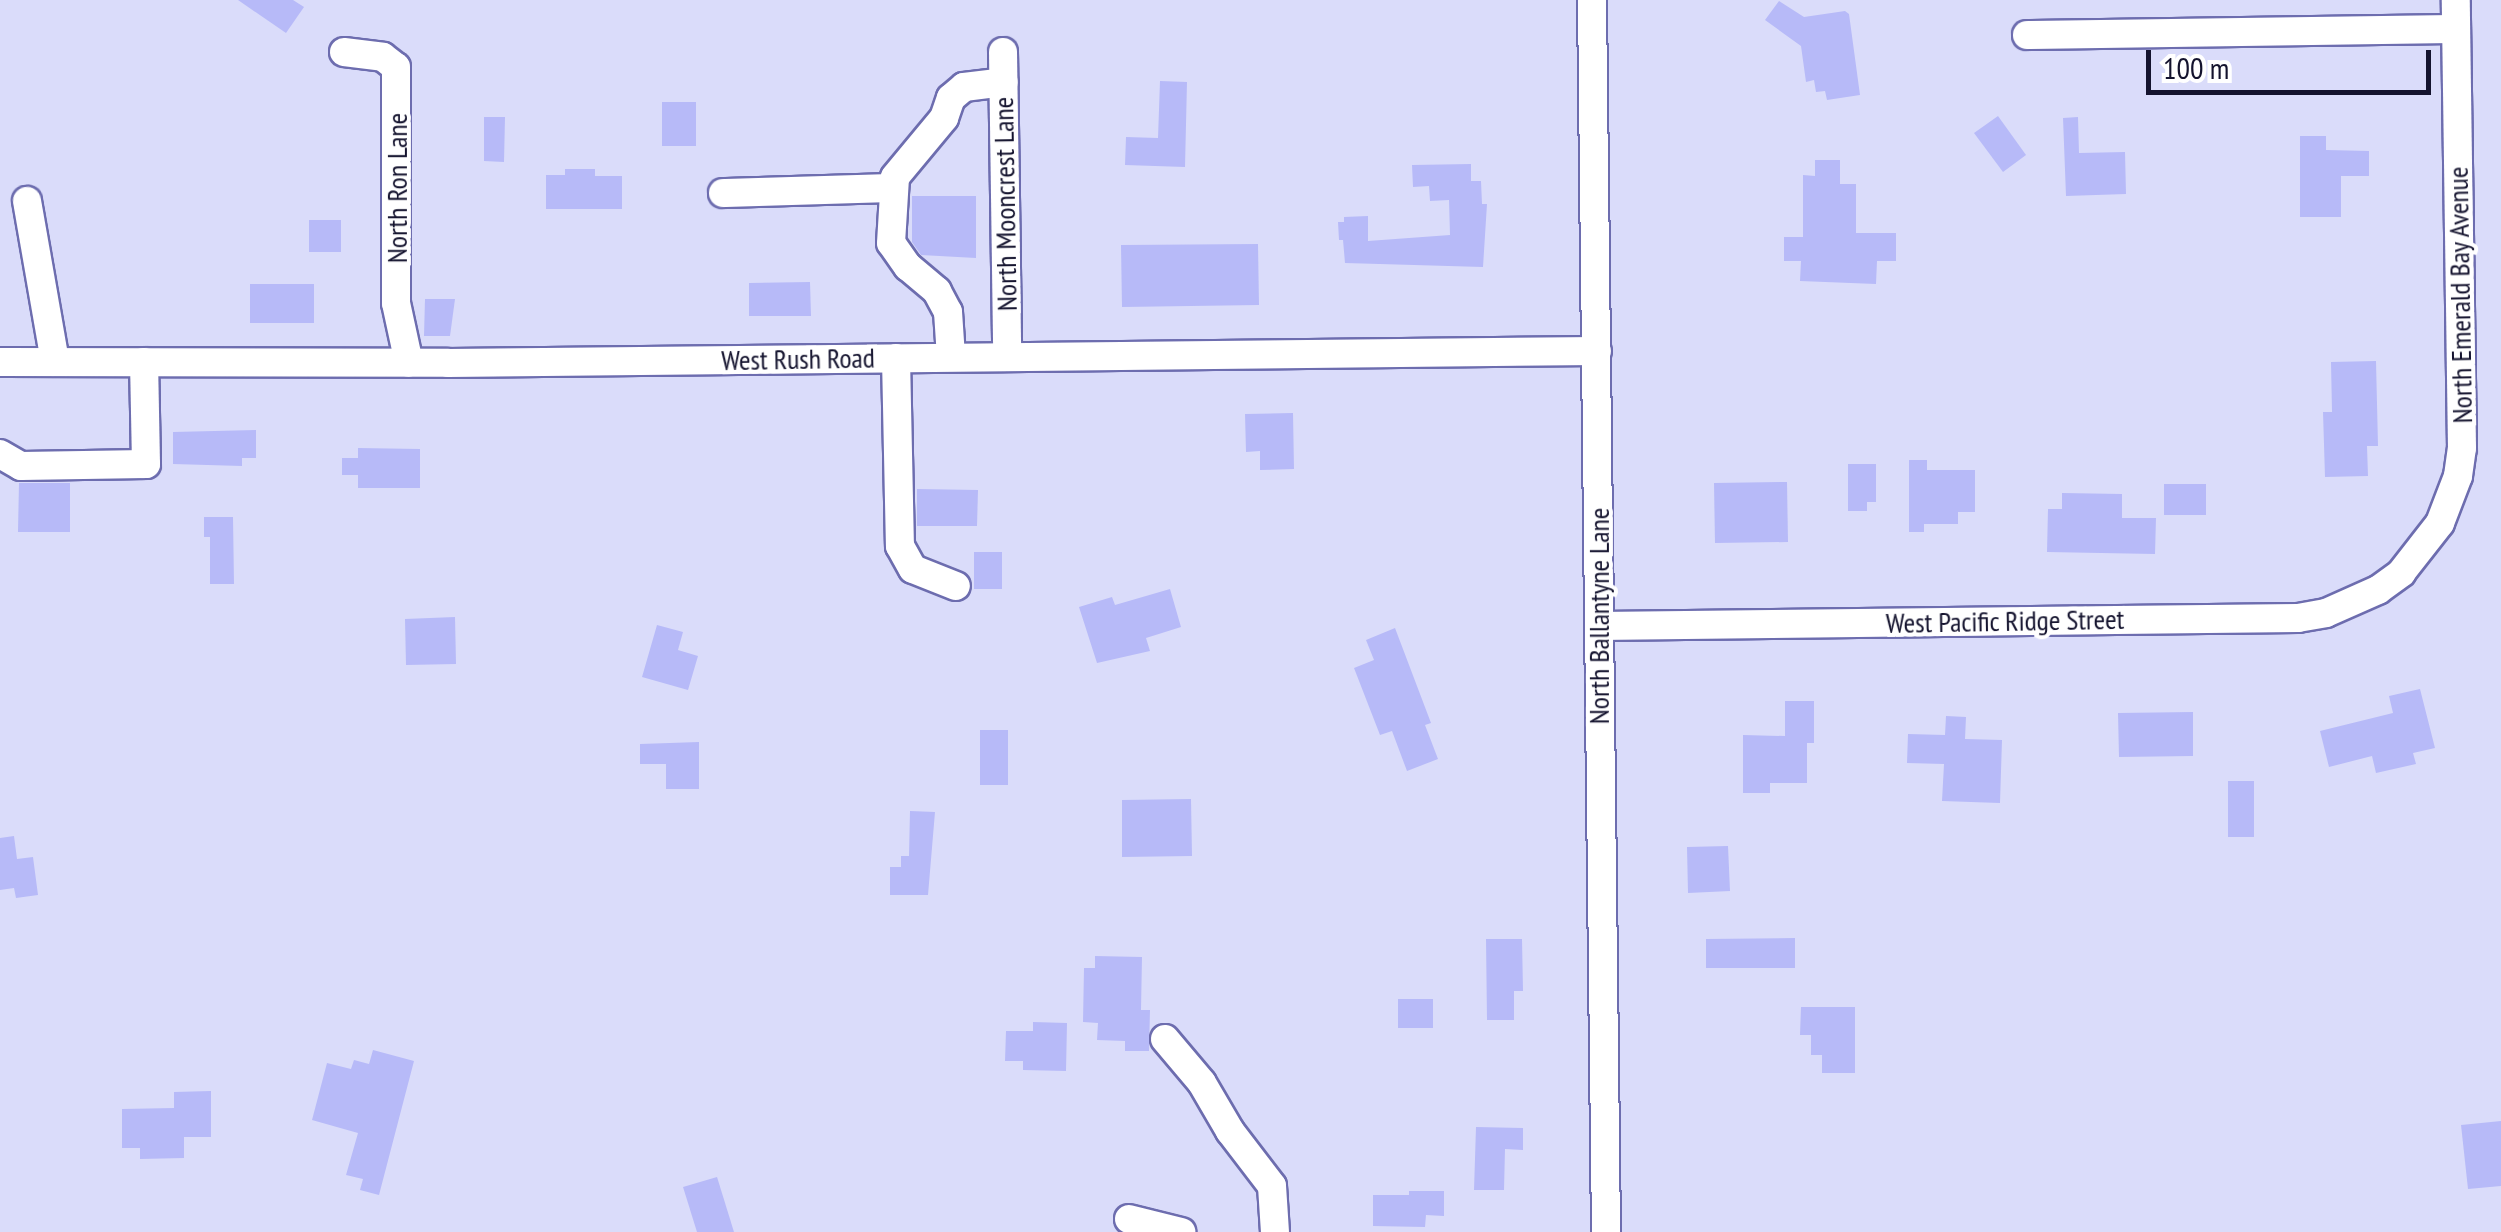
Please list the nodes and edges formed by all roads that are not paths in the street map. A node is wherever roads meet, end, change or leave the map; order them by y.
1 (1592, 0) edge
2 (2456, 0) edge
3 (2456, 28) junction
4 (2027, 35) dead end
5 (344, 52) dead end
6 (1004, 52) dead end
7 (1004, 82) junction
8 (893, 188) junction
9 (723, 193) dead end
10 (27, 200) dead end
11 (1597, 351) junction
12 (1007, 356) junction
13 (952, 357) junction
14 (896, 358) junction
15 (0, 362) edge
16 (55, 362) junction
17 (144, 362) junction
18 (409, 363) junction
19 (0, 454) edge
20 (2401, 573) joint
21 (956, 586) dead end
22 (1599, 626) junction
23 (1164, 1039) dead end
24 (1129, 1219) dead end
25 (1181, 1232) edge
26 (1275, 1232) edge
27 (1606, 1232) edge

1 - 11 street, North Ballantyne Lane
2 - 3 street, North Emerald Bay Avenue
3 - 4 street
3 - 20 street, North Emerald Bay Avenue
5 - 18 street, North Ron Lane
6 - 7 street, North Mooncrest Lane
7 - 8 street
7 - 12 street, North Mooncrest Lane
8 - 9 street
8 - 13 street
10 - 16 street
11 - 12 street, West Rush Road
11 - 22 street, North Ballantyne Lane
12 - 13 street, West Rush Road
13 - 14 street, West Rush Road
14 - 18 street, West Rush Road
14 - 21 street
15 - 16 street, West Rush Road
16 - 17 street, West Rush Road
17 - 18 street, West Rush Road
17 - 19 street
20 - 22 street, West Pacific Ridge Street
22 - 27 street, North Ballantyne Lane
23 - 26 street
24 - 25 street

